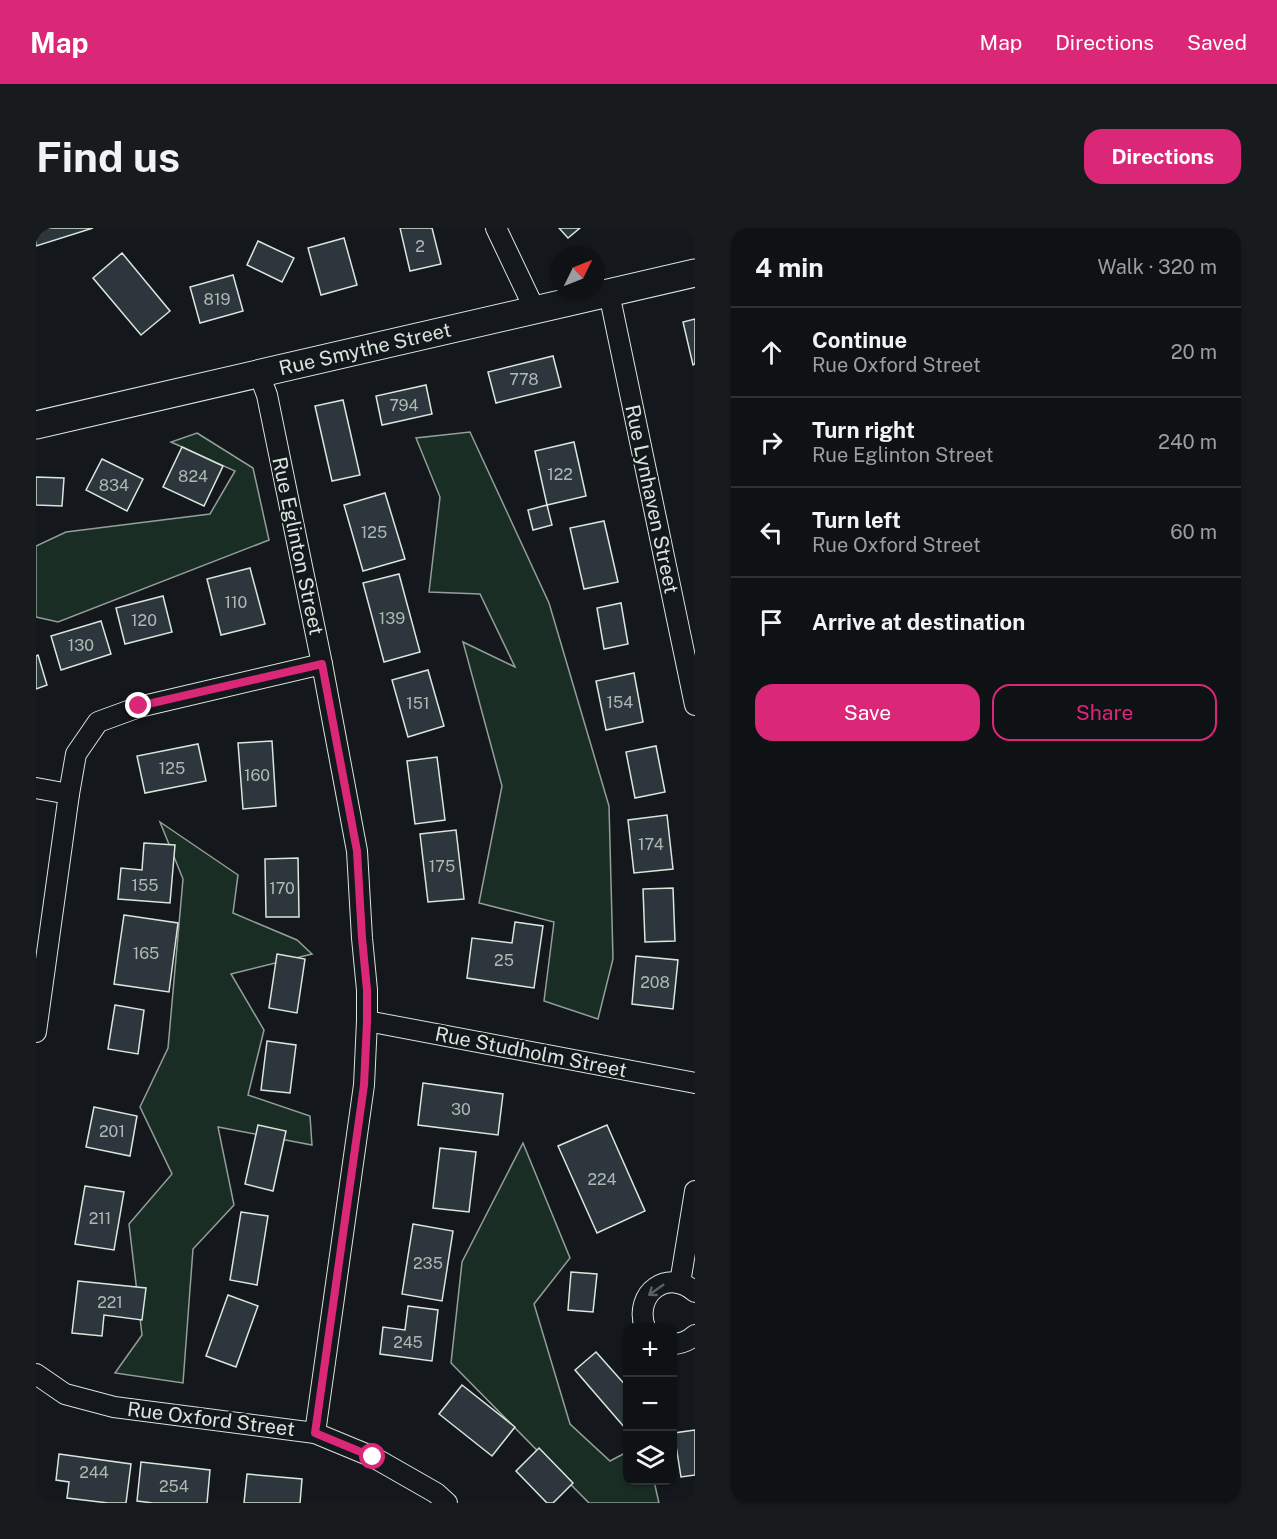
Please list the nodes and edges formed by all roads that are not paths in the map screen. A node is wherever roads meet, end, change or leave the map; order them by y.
1 (496, 228) edge
2 (695, 273) edge
3 (609, 293) junction
4 (535, 310) junction
5 (258, 374) junction
6 (36, 425) edge
7 (322, 664) junction
8 (695, 705) edge
9 (36, 788) edge
10 (69, 794) junction
11 (367, 1022) junction
12 (36, 1032) edge
13 (695, 1083) edge
14 (695, 1191) edge
15 (687, 1288) edge
16 (644, 1323) edge
17 (695, 1335) edge
18 (677, 1344) edge
19 (36, 1374) edge
20 (315, 1433) junction
21 (447, 1503) edge

1 - 4 street
2 - 3 main road, Rue Smythe Street
3 - 4 main road, Rue Smythe Street
3 - 8 street, Rue Lynhaven Street
4 - 5 main road, Rue Smythe Street
5 - 6 main road, Rue Smythe Street
5 - 7 street, Rue Eglinton Street
7 - 10 street
7 - 11 street, Rue Eglinton Street
9 - 10 street
10 - 12 street
11 - 13 street, Rue Studholm Street
11 - 20 street, Rue Eglinton Street
14 - 15 street
15 -> 16 street
17 - 18 street
19 - 20 street, Rue Oxford Street
20 - 21 street, Rue Oxford Street

